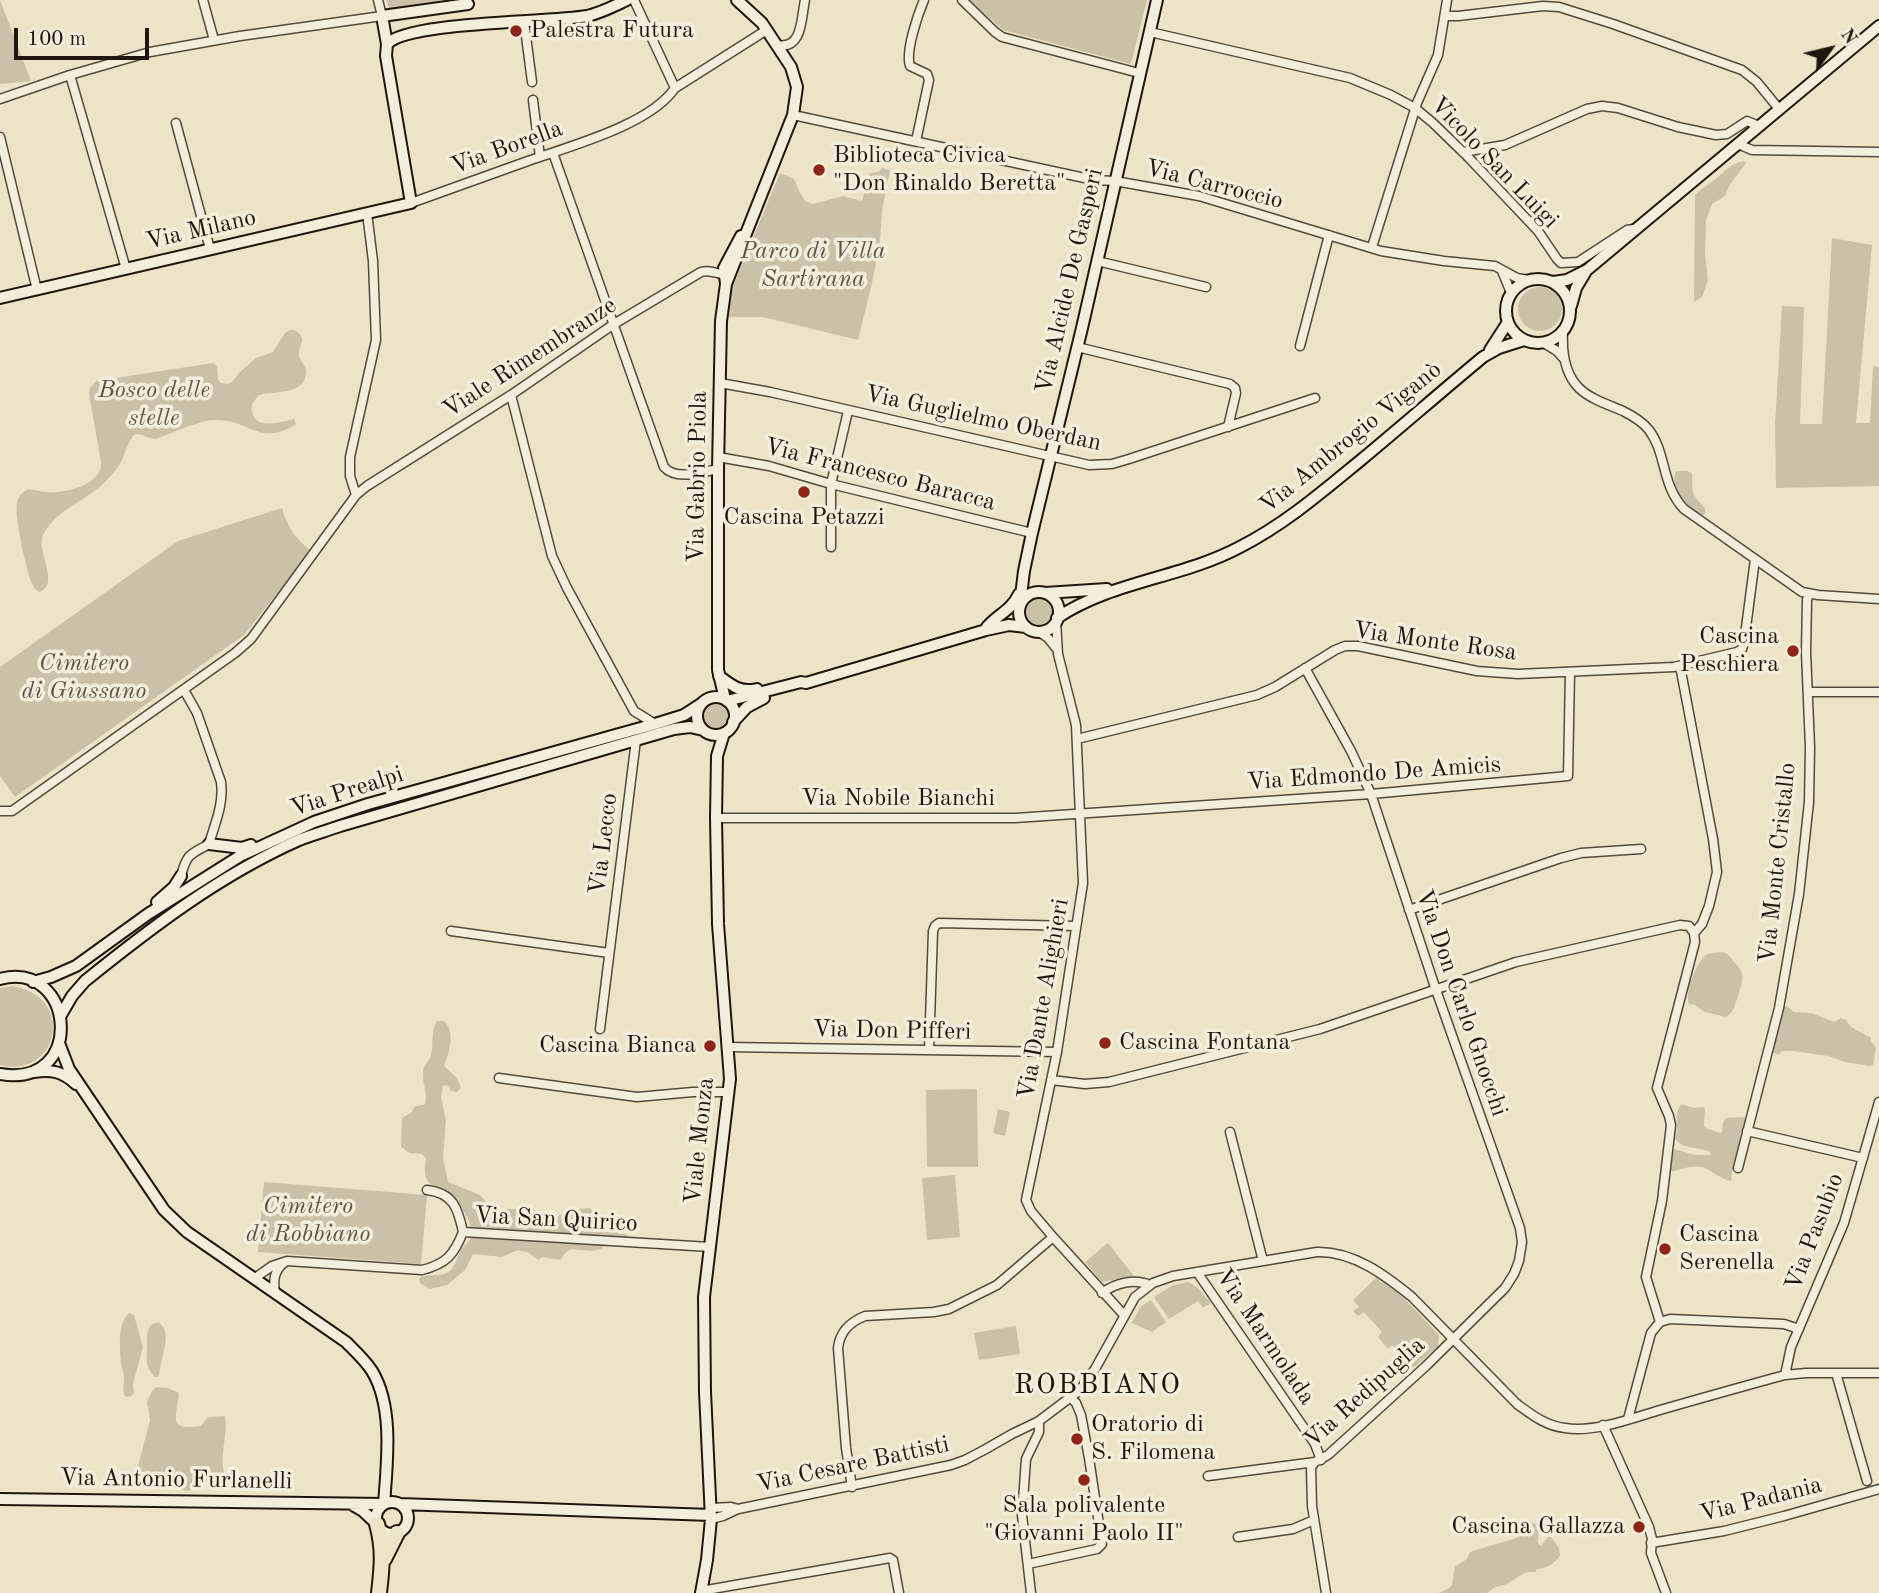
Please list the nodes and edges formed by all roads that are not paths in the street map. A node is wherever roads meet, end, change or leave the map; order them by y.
1 (203, 0) edge
2 (378, 0) edge
3 (627, 0) edge
4 (634, 0) edge
5 (737, 0) edge
6 (805, 0) edge
7 (924, 0) edge
8 (962, 0) edge
9 (1157, 0) edge
10 (1446, 0) edge
11 (467, 4) edge
12 (382, 16) junction
13 (1445, 16) junction
14 (756, 17) junction
15 (524, 22) junction
16 (469, 24) junction
17 (488, 24) junction
18 (1879, 26) edge
19 (765, 32) junction
20 (1150, 32) junction
21 (214, 40) junction
22 (794, 43) junction
23 (387, 44) junction
24 (777, 45) junction
25 (784, 58) junction
26 (1139, 73) junction
27 (71, 75) junction
28 (531, 82) dead end
29 (675, 88) junction
30 (0, 99) edge
31 (533, 100) dead end
32 (1416, 108) junction
33 (1779, 110) junction
34 (793, 115) junction
35 (176, 123) dead end
36 (1759, 126) junction
37 (0, 137) edge
38 (916, 141) junction
39 (1738, 144) junction
40 (1462, 152) junction
41 (1879, 152) edge
42 (553, 153) junction
43 (540, 157) junction
44 (1115, 181) junction
45 (411, 203) junction
46 (367, 213) junction
47 (1636, 229) junction
48 (1329, 235) junction
49 (1372, 247) junction
50 (211, 249) junction
51 (1097, 261) junction
52 (1500, 268) junction
53 (126, 269) junction
54 (1587, 270) junction
55 (728, 273) junction
56 (1529, 280) junction
57 (1553, 282) junction
58 (1206, 287) dead end
59 (37, 290) junction
60 (1511, 293) junction
61 (0, 298) edge
62 (1570, 309) junction
63 (1508, 322) junction
64 (614, 324) junction
65 (1563, 332) junction
66 (1524, 340) junction
67 (1544, 343) junction
68 (1300, 346) dead end
69 (1077, 347) junction
70 (1483, 357) junction
71 (1566, 363) junction
72 (720, 383) junction
73 (511, 395) junction
74 (1315, 398) dead end
75 (848, 411) junction
76 (1228, 427) junction
77 (1051, 456) junction
78 (718, 463) junction
79 (831, 484) junction
80 (356, 495) junction
81 (1032, 533) junction
82 (831, 547) dead end
83 (1755, 559) junction
84 (1024, 571) junction
85 (1123, 587) junction
86 (1022, 588) junction
87 (1042, 592) junction
88 (1809, 594) junction
89 (1879, 598) edge
90 (1020, 608) junction
91 (1057, 620) junction
92 (1026, 627) junction
93 (986, 629) junction
94 (1039, 632) junction
95 (1058, 654) junction
96 (1681, 666) junction
97 (1306, 668) junction
98 (1570, 672) junction
99 (719, 673) junction
100 (806, 683) junction
101 (794, 684) junction
102 (184, 690) junction
103 (1808, 692) junction
104 (1879, 692) edge
105 (726, 700) junction
106 (706, 701) junction
107 (634, 711) junction
108 (733, 722) junction
109 (655, 724) junction
110 (705, 731) junction
111 (724, 733) junction
112 (635, 736) junction
113 (1077, 739) junction
114 (718, 756) junction
115 (1371, 794) junction
116 (0, 811) edge
117 (1080, 814) junction
118 (716, 818) junction
119 (277, 838) junction
120 (209, 844) junction
121 (1642, 849) dead end
122 (181, 876) joint
123 (1409, 910) junction
124 (148, 914) junction
125 (1076, 926) junction
126 (451, 931) dead end
127 (1694, 933) junction
128 (609, 953) junction
129 (0, 979) edge
130 (33, 982) junction
131 (1436, 990) junction
132 (61, 1015) junction
133 (600, 1029) dead end
134 (59, 1043) junction
135 (727, 1048) junction
136 (929, 1051) junction
137 (1057, 1052) junction
138 (31, 1072) junction
139 (0, 1074) edge
140 (499, 1078) dead end
141 (1051, 1080) junction
142 (729, 1092) junction
143 (85, 1093) junction
144 (1879, 1102) edge
145 (1747, 1131) junction
146 (1230, 1132) dead end
147 (1863, 1158) junction
148 (1738, 1168) dead end
149 (427, 1190) dead end
150 (463, 1232) junction
151 (1053, 1237) junction
152 (710, 1247) junction
153 (288, 1261) junction
154 (1263, 1261) junction
155 (1197, 1272) junction
156 (255, 1278) junction
157 (1150, 1285) junction
158 (275, 1293) junction
159 (1102, 1293) junction
160 (1124, 1315) junction
161 (1660, 1322) junction
162 (1799, 1329) junction
163 (1454, 1339) junction
164 (1836, 1373) junction
165 (1879, 1373) edge
166 (1786, 1375) junction
167 (1071, 1398) junction
168 (1628, 1419) junction
169 (1039, 1421) junction
170 (1603, 1425) junction
171 (1318, 1461) junction
172 (1208, 1476) dead end
173 (1867, 1481) dead end
174 (852, 1487) junction
175 (1879, 1489) edge
176 (0, 1499) edge
177 (351, 1504) junction
178 (393, 1504) junction
179 (434, 1506) junction
180 (711, 1518) junction
181 (408, 1519) junction
182 (1314, 1520) junction
183 (377, 1524) junction
184 (397, 1533) junction
185 (1238, 1536) dead end
186 (1651, 1543) junction
187 (383, 1560) junction
188 (1028, 1564) junction
189 (701, 1592) edge
190 (379, 1593) edge
191 (899, 1593) edge
192 (1031, 1593) edge
193 (1325, 1593) edge
194 (1666, 1593) edge

1 - 21 street
2 - 12 street
3 - 15 main road
4 - 29 street
5 - 14 main road
6 - 22 street
7 - 38 street
8 - 26 street
9 - 20 main road, Via Alcide De Gasperi
10 - 13 street
11 - 12 main road
11 - 16 main road
11 - 17 main road
12 - 21 street
12 - 23 main road
13 - 32 street
13 - 33 street
14 - 19 main road
14 - 24 main road
15 - 17 main road
15 - 28 street
16 - 17 main road
16 - 23 main road
18 - 33 main road
19 - 25 main road
19 - 29 street, Via Borella
20 - 26 main road, Via Alcide De Gasperi
20 - 32 street, Vicolo San Luigi
21 - 27 street
22 - 24 street
22 - 25 street
23 - 45 main road
24 - 25 main road
25 - 34 main road
26 - 44 main road, Via Alcide De Gasperi
27 - 30 street
27 - 53 street
29 - 42 street, Via Borella
31 - 43 street
32 - 40 street, Vicolo San Luigi
32 - 49 street
33 - 36 main road
34 - 38 street, Via Carroccio
34 - 55 main road
35 - 50 street
36 - 39 main road
36 - 40 street
37 - 59 street
38 - 44 street, Via Carroccio
39 - 41 street
39 - 47 main road
40 - 47 street, Vicolo San Luigi
42 - 43 street, Via Borella
42 - 64 street
43 - 45 street, Via Borella
44 - 48 street, Via Carroccio
44 - 51 main road, Via Alcide De Gasperi
45 - 46 main road, Via Milano
46 - 50 main road, Via Milano
46 - 80 street
47 - 54 main road
48 - 49 street, Via Carroccio
48 - 68 street
49 - 52 street, Via Carroccio
50 - 53 main road, Via Milano
51 - 58 street
51 - 69 main road, Via Alcide De Gasperi
52 - 56 street, Via Carroccio
52 - 60 street
53 - 59 main road, Via Milano
54 - 57 main road
54 - 62 main road
55 - 64 street, Viale Rimembranze
55 - 72 main road, Via Gabrio Piola
56 - 57 main road
56 - 60 main road
57 - 62 main road
59 - 61 main road, Via Milano
60 - 63 main road, Via Ambrogio Viganò
62 - 65 main road
63 - 66 main road
63 - 70 main road, Via Ambrogio Viganò
64 - 73 street, Viale Rimembranze
64 - 78 street
65 - 67 main road
65 - 71 street
66 - 67 main road, Via Ambrogio Viganò
66 - 70 main road, Via Ambrogio Viganò
67 - 71 street
69 - 76 street
69 - 77 main road, Via Alcide De Gasperi
70 - 85 main road, Via Ambrogio Viganò
71 - 83 street
72 - 75 street, Via Guglielmo Oberdan
72 - 78 main road, Via Gabrio Piola
73 - 80 street, Viale Rimembranze
73 - 107 street
74 - 76 street, Via Guglielmo Oberdan
75 - 77 street, Via Guglielmo Oberdan
75 - 79 street
76 - 77 street, Via Guglielmo Oberdan
77 - 81 main road, Via Alcide De Gasperi
78 - 79 street, Via Francesco Baracca
78 - 99 main road, Via Gabrio Piola
79 - 81 street, Via Francesco Baracca
79 - 82 street
80 - 102 street, Viale Rimembranze
81 - 84 main road, Via Alcide De Gasperi
83 - 88 street
83 - 96 street, Via Monte Rosa
84 - 86 main road, Via Alcide De Gasperi
84 - 87 main road
85 - 87 main road, Via Ambrogio Viganò
85 - 91 main road, Via Ambrogio Viganò
86 - 90 main road, Via Alcide De Gasperi
86 - 93 main road
87 - 90 main road
87 - 91 main road
88 - 89 street
88 - 103 street, Via Monte Cristallo
90 - 92 main road
90 - 93 main road
91 - 94 main road
91 - 95 street, Via Dante Alighieri
92 - 93 main road
92 - 94 main road
93 - 100 main road
94 - 95 street, Via Dante Alighieri
95 - 113 street, Via Dante Alighieri
96 - 98 street, Via Monte Rosa
96 - 127 street
97 - 98 street, Via Monte Rosa
97 - 113 street, Via Monte Rosa
97 - 115 street, Via Don Carlo Gnocchi
98 - 115 street, Via Edmondo De Amicis
99 - 101 main road
99 - 105 main road, Via Gabrio Piola
99 - 106 main road, Via Gabrio Piola
100 - 101 main road
100 - 108 main road
101 - 105 main road
102 - 116 street, Viale Rimembranze
102 - 120 street
103 - 104 street
103 - 145 street, Via Monte Cristallo
105 - 106 main road
105 - 108 main road
106 - 109 main road, Via Prealpi
106 - 110 main road
107 - 109 street
107 - 112 street, Via Lecco
108 - 111 main road
109 - 112 main road, Via Prealpi
110 - 111 main road
110 - 112 main road, Via Prealpi
110 - 114 main road, Viale Monza
111 - 114 main road, Viale Monza
112 - 119 main road, Via Prealpi
112 - 128 street, Via Lecco
112 - 132 main road, Via Prealpi
113 - 117 street, Via Dante Alighieri
114 - 118 main road, Viale Monza
115 - 117 street, Via Edmondo De Amicis
115 - 123 street, Via Don Carlo Gnocchi
117 - 118 street, Via Nobile Bianchi
117 - 125 street, Via Dante Alighieri
118 - 135 main road, Viale Monza
119 - 120 main road
119 - 124 main road, Via Prealpi
120 - 122 street
121 - 123 street
122 - 124 main road
123 - 131 street, Via Don Carlo Gnocchi
124 - 130 main road, Via Prealpi
125 - 136 street
125 - 137 street, Via Dante Alighieri
126 - 128 street
127 - 131 street
127 - 161 street
128 - 133 street, Via Lecco
129 - 130 main road
130 - 132 main road
131 - 141 street
131 - 163 street, Via Don Carlo Gnocchi
132 - 134 main road
134 - 138 main road
134 - 143 main road
135 - 136 street, Via Don Pifferi
135 - 142 main road, Viale Monza
136 - 137 street, Via Don Pifferi
137 - 141 street, Via Dante Alighieri
138 - 139 main road
138 - 143 main road
140 - 142 street
141 - 151 street, Via Dante Alighieri
142 - 152 main road, Viale Monza
143 - 156 main road
144 - 147 street, Via Pasubio
145 - 147 street
145 - 148 street, Via Monte Cristallo
146 - 154 street
147 - 162 street, Via Pasubio
149 - 150 street
150 - 152 street, Via San Quirico
150 - 153 street, Via San Quirico
151 - 159 street, Via Dante Alighieri
151 - 174 street
152 - 180 main road, Viale Monza
153 - 156 street
153 - 158 street
154 - 155 street
154 - 163 street
155 - 157 street
155 - 171 street, Via Marmolada
156 - 158 main road
157 - 159 street
157 - 160 street, Via Cesare Battisti
158 - 178 main road
159 - 160 street, Via Dante Alighieri
160 - 167 street, Via Cesare Battisti
161 - 162 street
161 - 168 street
162 - 166 street, Via Pasubio
163 - 170 street
163 - 171 street, Via Redipuglia
164 - 165 street
164 - 166 street
164 - 173 street
166 - 168 street
167 - 169 street, Via Cesare Battisti
167 - 188 street
168 - 170 street
169 - 174 street, Via Cesare Battisti
169 - 188 street
170 - 186 street
171 - 172 street
171 - 182 street, Via Redipuglia
174 - 180 street, Via Cesare Battisti
175 - 186 street, Via Padania
176 - 177 main road, Via Antonio Furlanelli
177 - 178 main road, Via Antonio Furlanelli
177 - 183 main road
178 - 179 main road, Via Antonio Furlanelli
178 - 181 main road
178 - 183 main road
179 - 180 main road, Via Antonio Furlanelli
179 - 181 main road, Via Antonio Furlanelli
180 - 189 main road, Viale Monza
181 - 184 main road
182 - 185 street
182 - 193 street, Via Redipuglia
183 - 184 main road
183 - 187 highway
184 - 187 highway
186 - 194 street
187 - 190 highway
188 - 192 street
189 - 191 street

